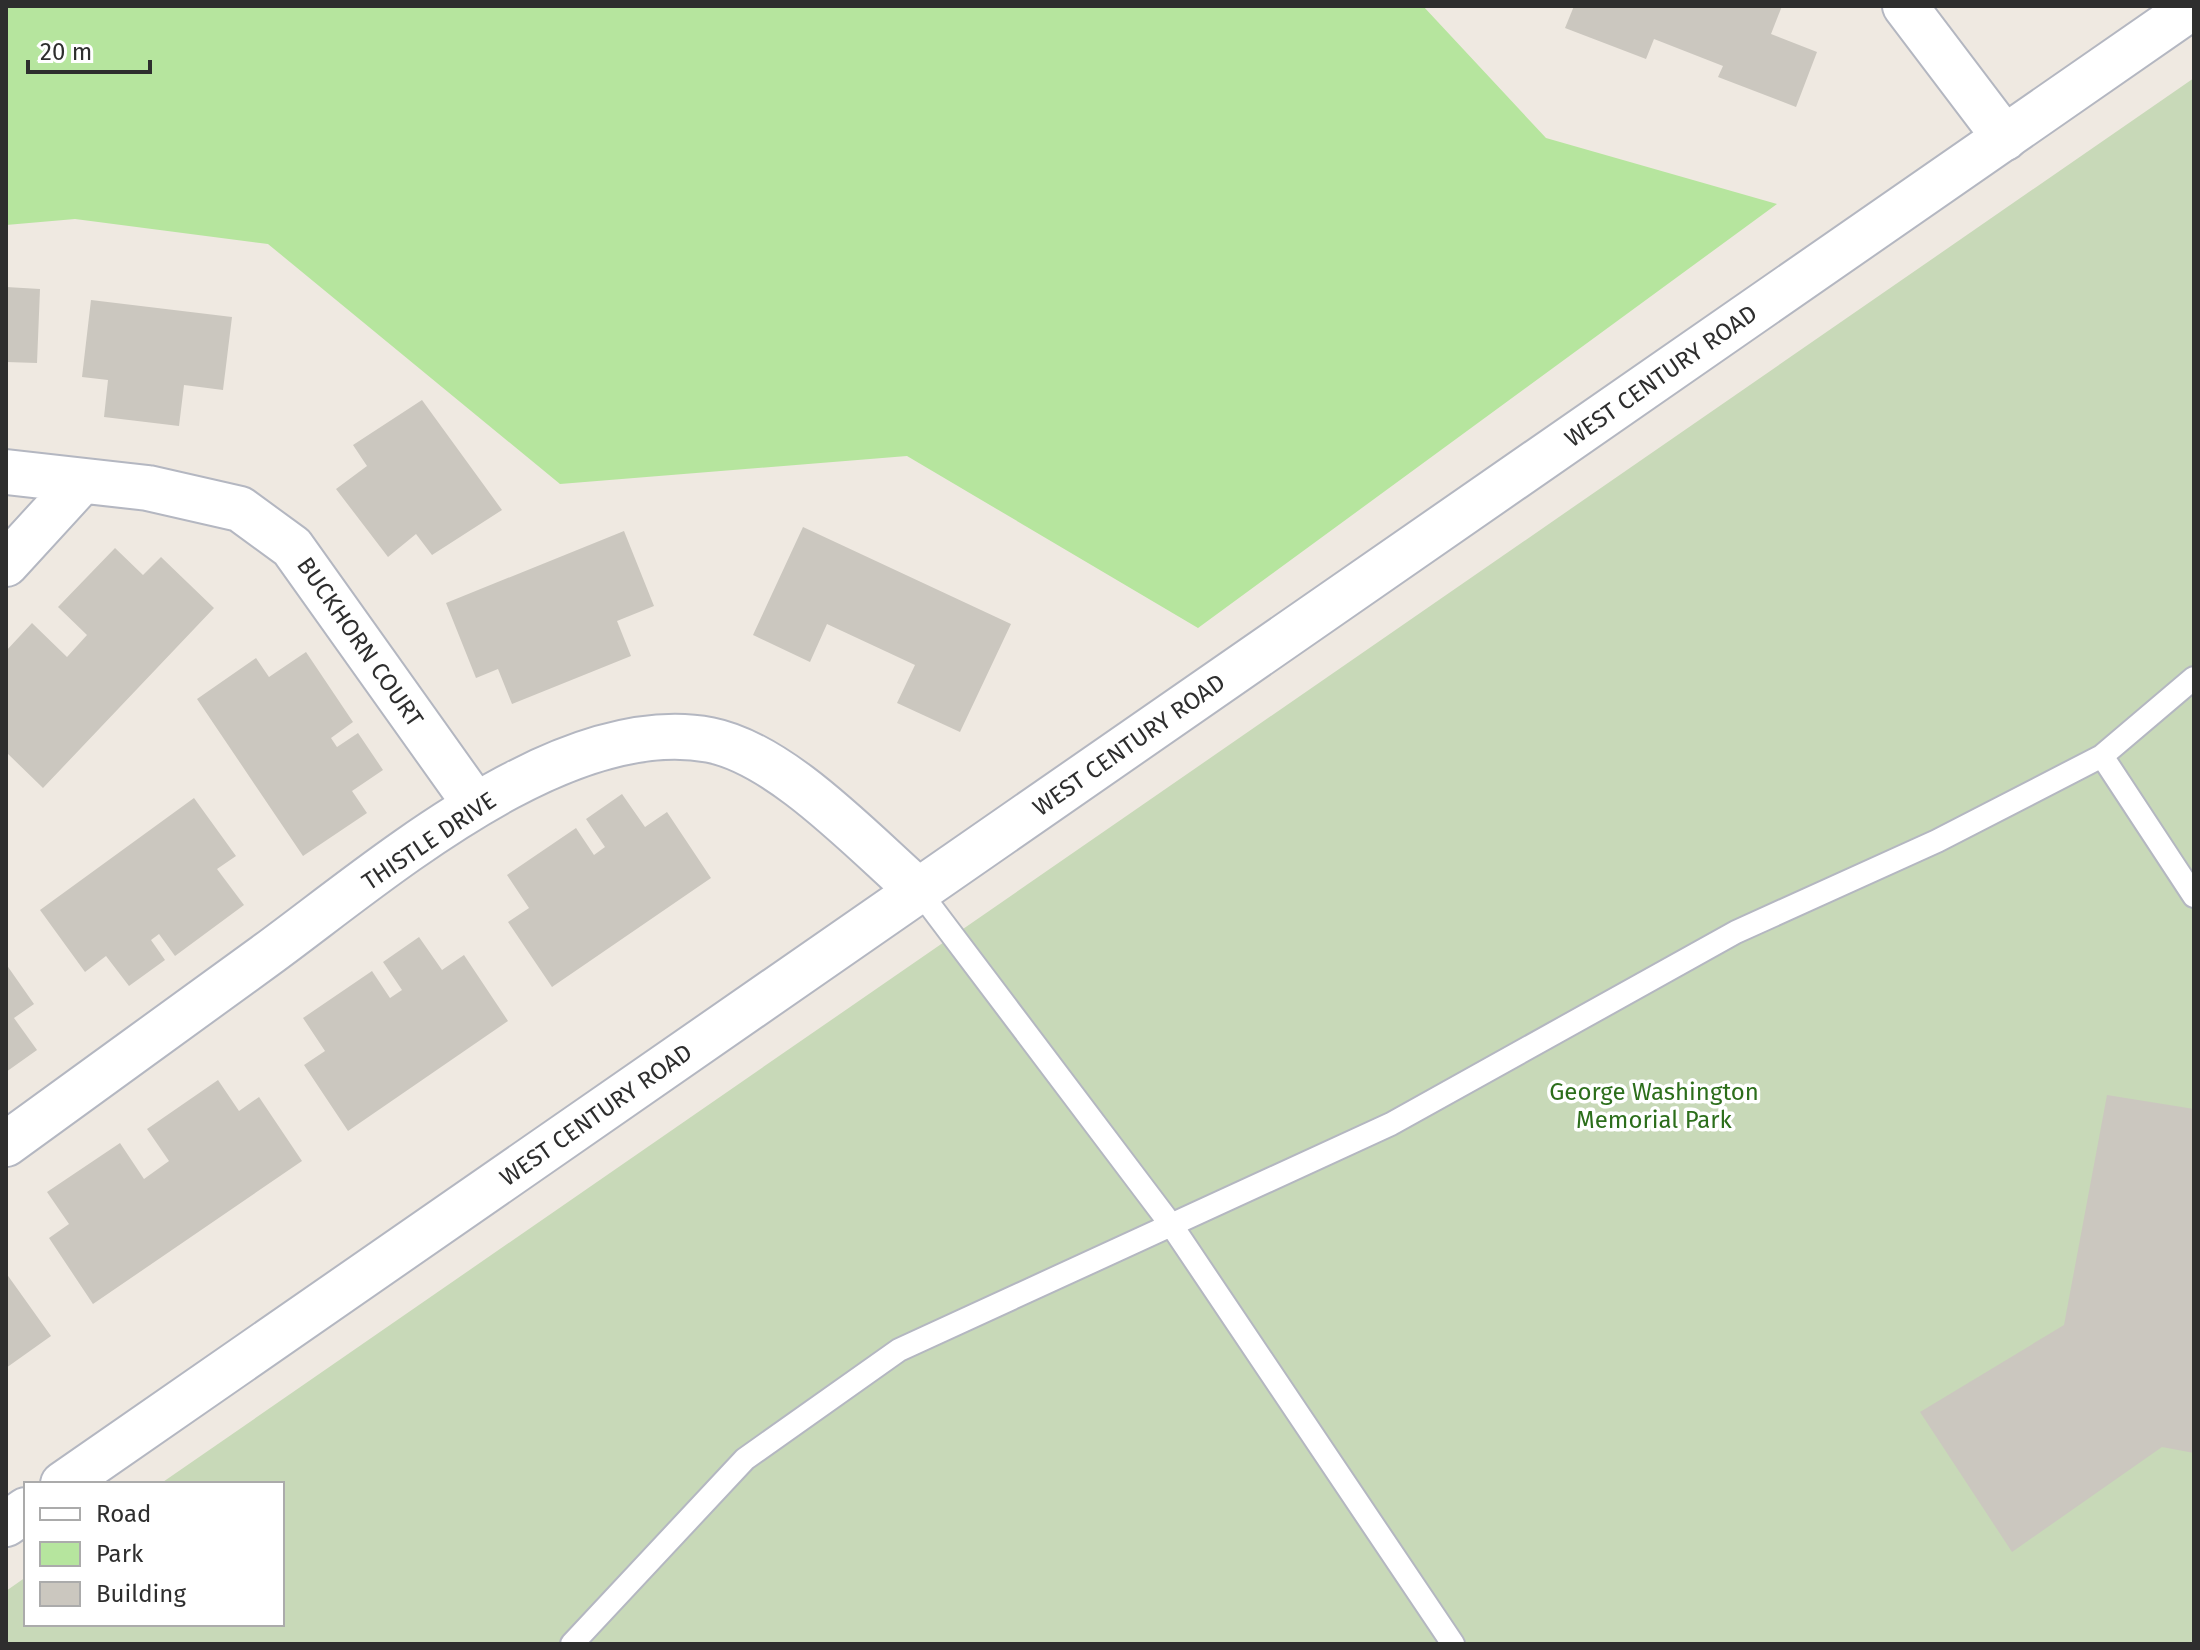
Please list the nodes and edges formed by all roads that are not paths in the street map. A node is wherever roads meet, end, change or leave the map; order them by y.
1 (1905, 6) edge
2 (2194, 6) edge
3 (2005, 138) junction
4 (6, 472) edge
5 (82, 481) junction
6 (6, 564) edge
7 (2194, 678) edge
8 (2102, 756) junction
9 (475, 804) junction
10 (919, 891) junction
11 (2194, 896) edge
12 (6, 1144) edge
13 (1172, 1226) junction
14 (66, 1482) edge
15 (24, 1511) edge
16 (6, 1524) edge
17 (572, 1644) edge
18 (1453, 1644) edge

1 - 3 main road
2 - 3 main road, WEST CENTURY ROAD
3 - 10 main road, WEST CENTURY ROAD
4 - 5 main road, BUCKHORN COURT
5 - 6 main road
5 - 9 main road, BUCKHORN COURT
7 - 8 lane
8 - 11 lane
8 - 13 lane
9 - 10 main road, THISTLE DRIVE
9 - 12 main road, THISTLE DRIVE
10 - 13 lane
10 - 14 main road, WEST CENTURY ROAD
13 - 17 lane
13 - 18 lane
15 - 16 main road

